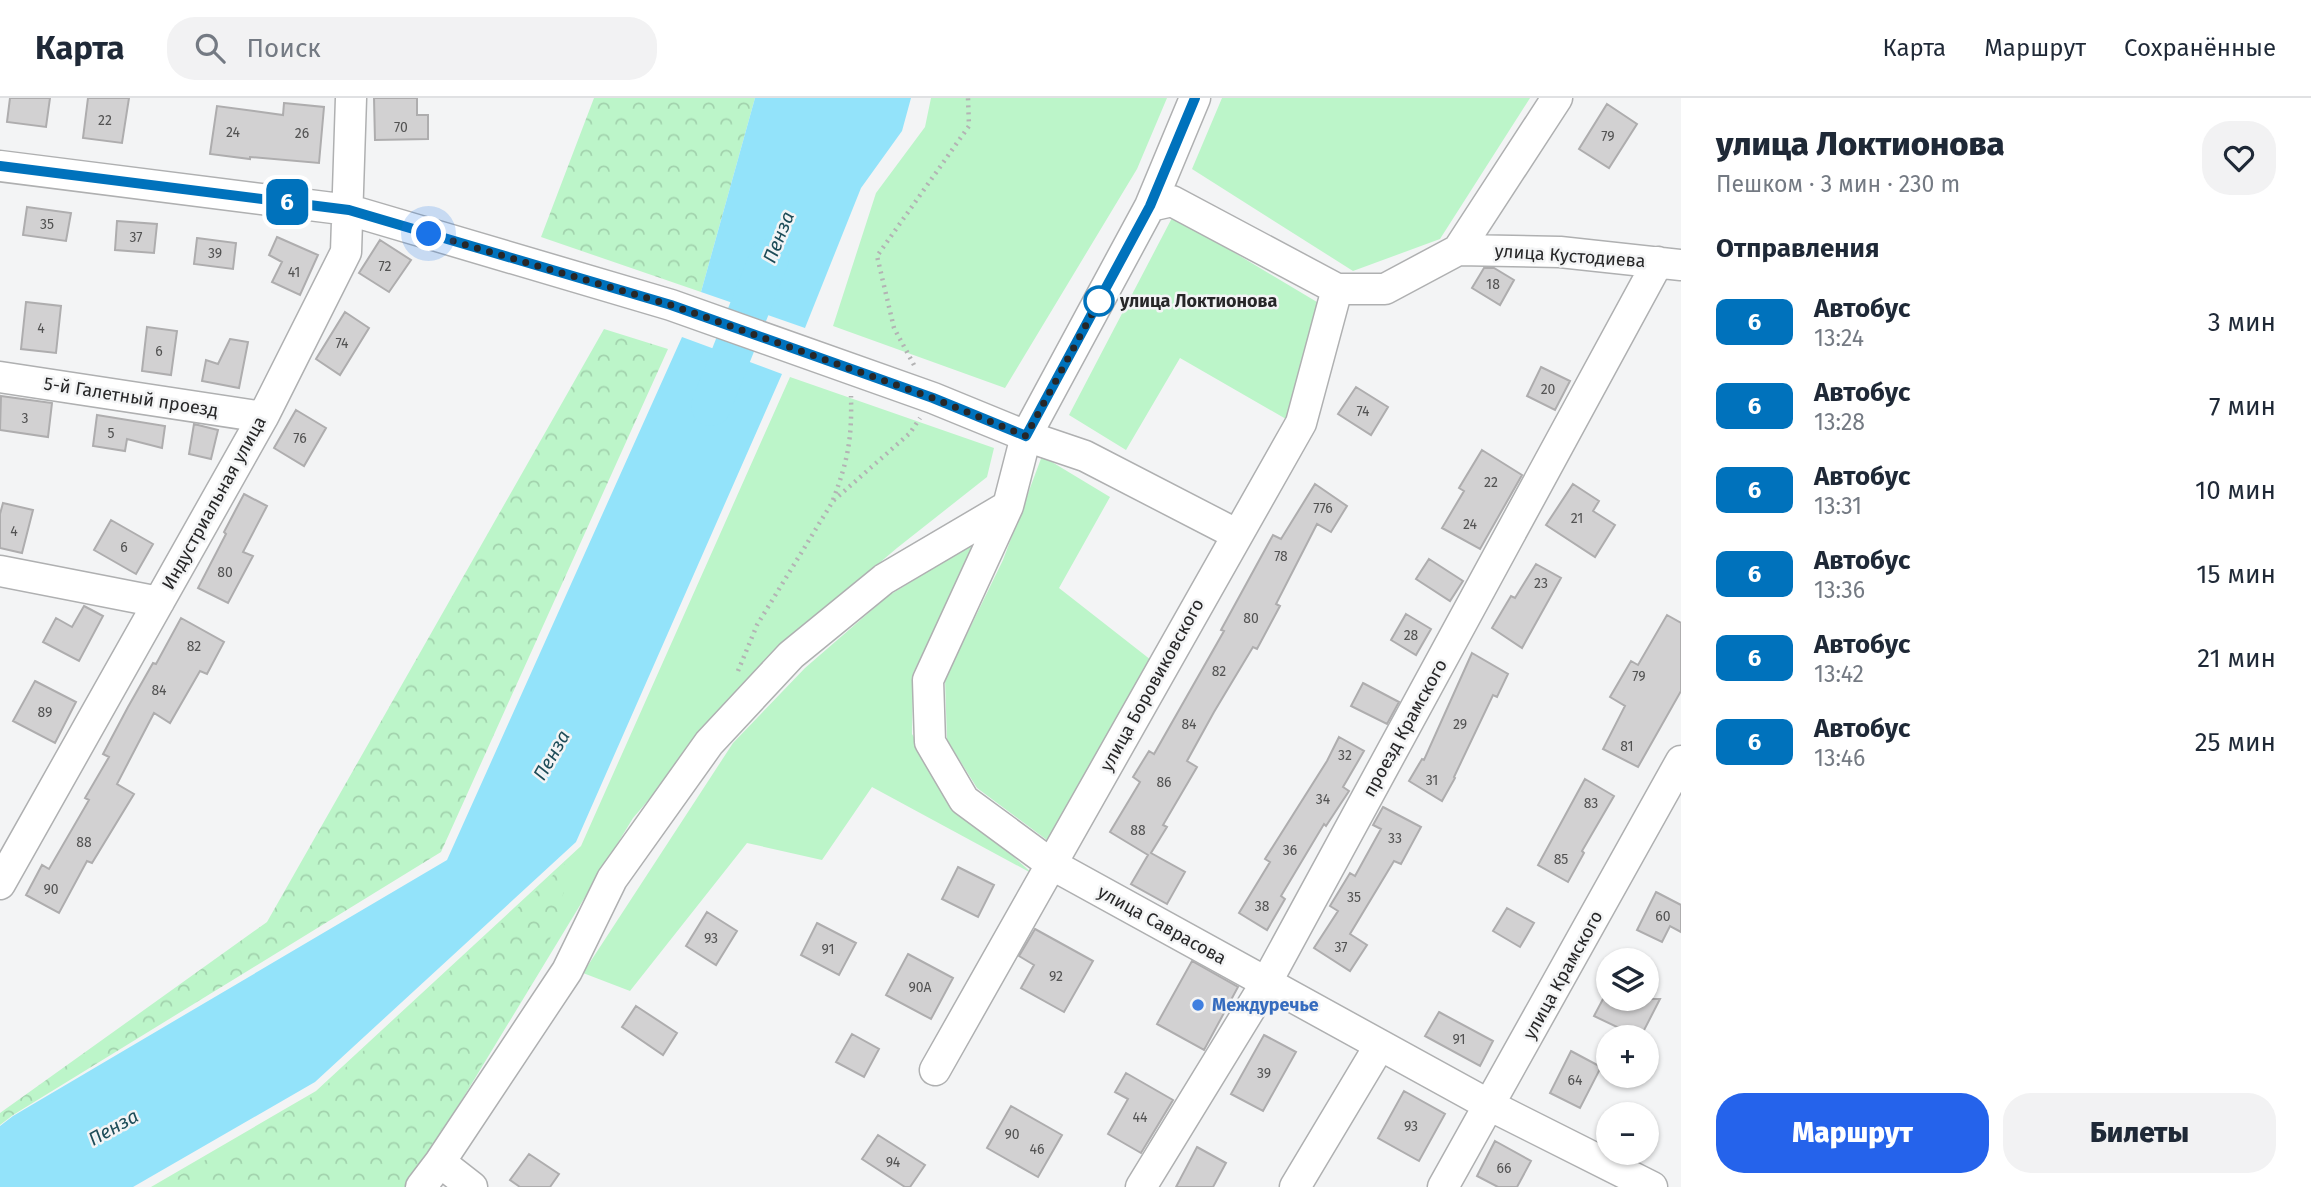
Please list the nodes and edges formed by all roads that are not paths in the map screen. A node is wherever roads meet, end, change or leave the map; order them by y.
1 (351, 98) edge
2 (1195, 98) edge
3 (1556, 98) edge
4 (0, 166) edge
5 (1150, 206) junction
6 (349, 210) junction
7 (1458, 250) junction
8 (1669, 264) edge
9 (1337, 289) junction
10 (0, 377) edge
11 (263, 417) junction
12 (1026, 436) junction
13 (1008, 506) junction
14 (1237, 534) junction
15 (0, 571) edge
16 (159, 602) junction
17 (1681, 761) edge
18 (1051, 864) junction
19 (0, 884) edge
20 (1266, 983) junction
21 (1380, 1045) junction
22 (936, 1070) dead end
23 (1490, 1106) junction
24 (440, 1162) junction
25 (421, 1187) edge
26 (472, 1187) edge
27 (1141, 1187) edge
28 (1296, 1187) edge
29 (1443, 1187) edge
30 (1652, 1187) edge

1 - 6 street, Индустриальная улица
2 - 5 street
3 - 7 street
4 - 6 street
5 - 9 street
5 - 12 street, улица Саврасова
6 - 11 street, Индустриальная улица
6 - 12 street
7 - 8 street, улица Кустодиева
7 - 9 street
8 - 20 street, проезд Крамского
9 - 14 street, улица Боровиковского
10 - 11 street, 5-й Галетный проезд
11 - 16 street, Индустриальная улица
12 - 13 street, улица Саврасова
12 - 14 street
13 - 18 street, улица Саврасова
13 - 24 street
14 - 18 street, улица Боровиковского
15 - 16 street
16 - 19 street, Индустриальная улица
17 - 23 street, улица Крамского
18 - 20 street, улица Саврасова
18 - 22 street, улица Боровиковского
20 - 21 street, улица Саврасова
20 - 27 street, проезд Крамского
21 - 23 street, улица Саврасова
21 - 28 street
23 - 29 street, улица Крамского
23 - 30 street, улица Саврасова
24 - 25 street
24 - 26 street

